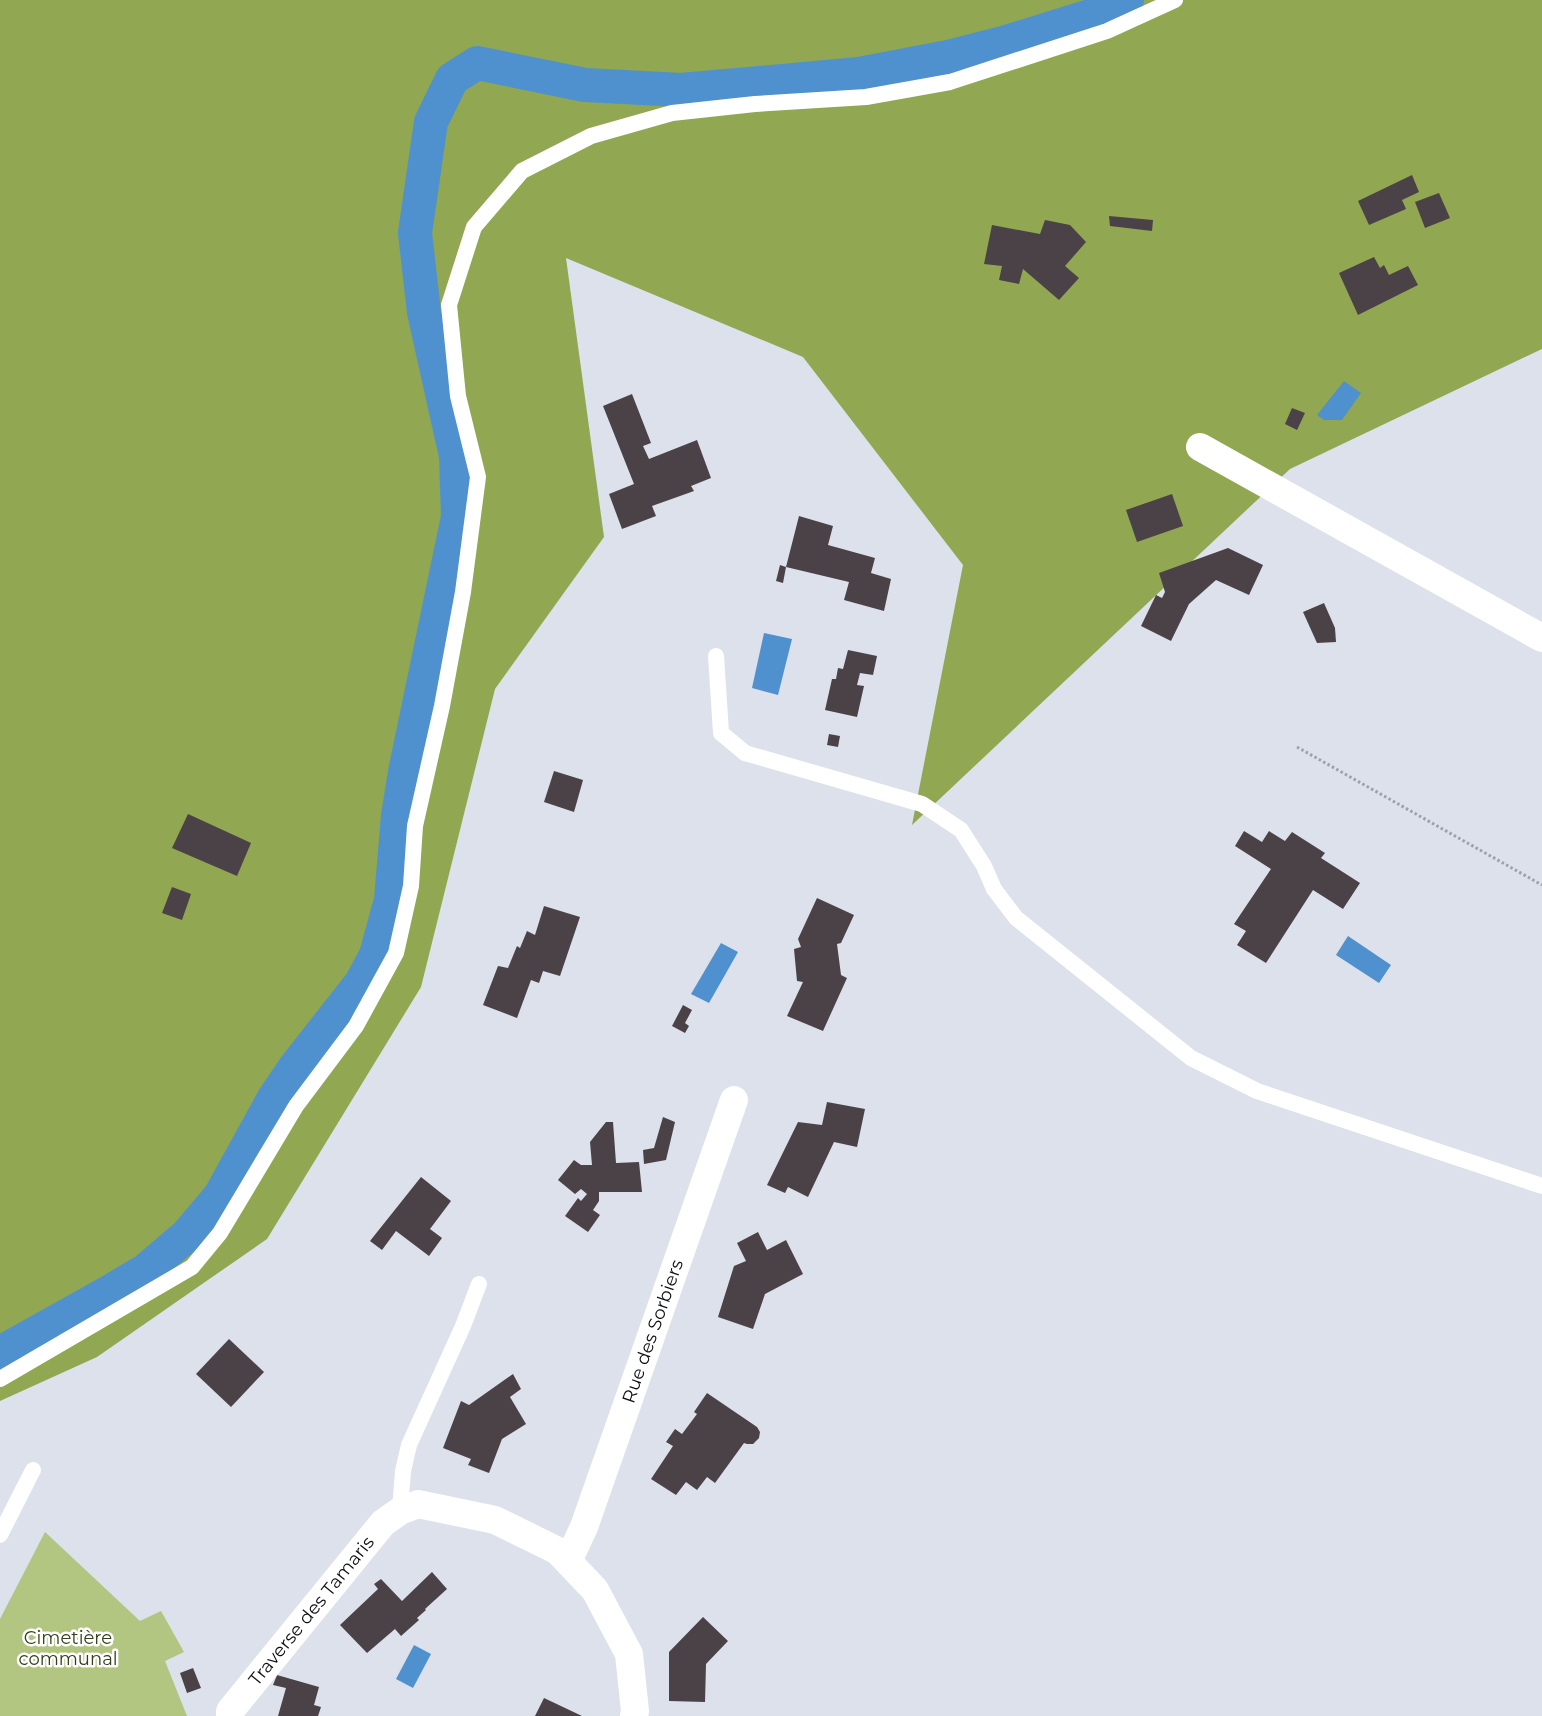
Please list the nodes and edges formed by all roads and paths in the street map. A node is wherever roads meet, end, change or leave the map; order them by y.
1 (1175, 0) edge
2 (1200, 447) dead end
3 (1542, 638) edge
4 (716, 656) dead end
5 (1298, 747) dead end
6 (1542, 885) edge
7 (734, 1100) dead end
8 (1542, 1186) edge
9 (479, 1284) dead end
10 (0, 1379) edge
11 (33, 1470) dead end
12 (400, 1511) junction
13 (0, 1535) edge
14 (568, 1562) junction
15 (230, 1716) edge
16 (634, 1716) edge

1 - 10 lane
2 - 3 street
4 - 8 lane
5 - 6 path
7 - 14 street, Rue des Sorbiers
9 - 12 lane
11 - 13 lane
12 - 14 street
12 - 15 street, Traverse des Tamaris
14 - 16 street

